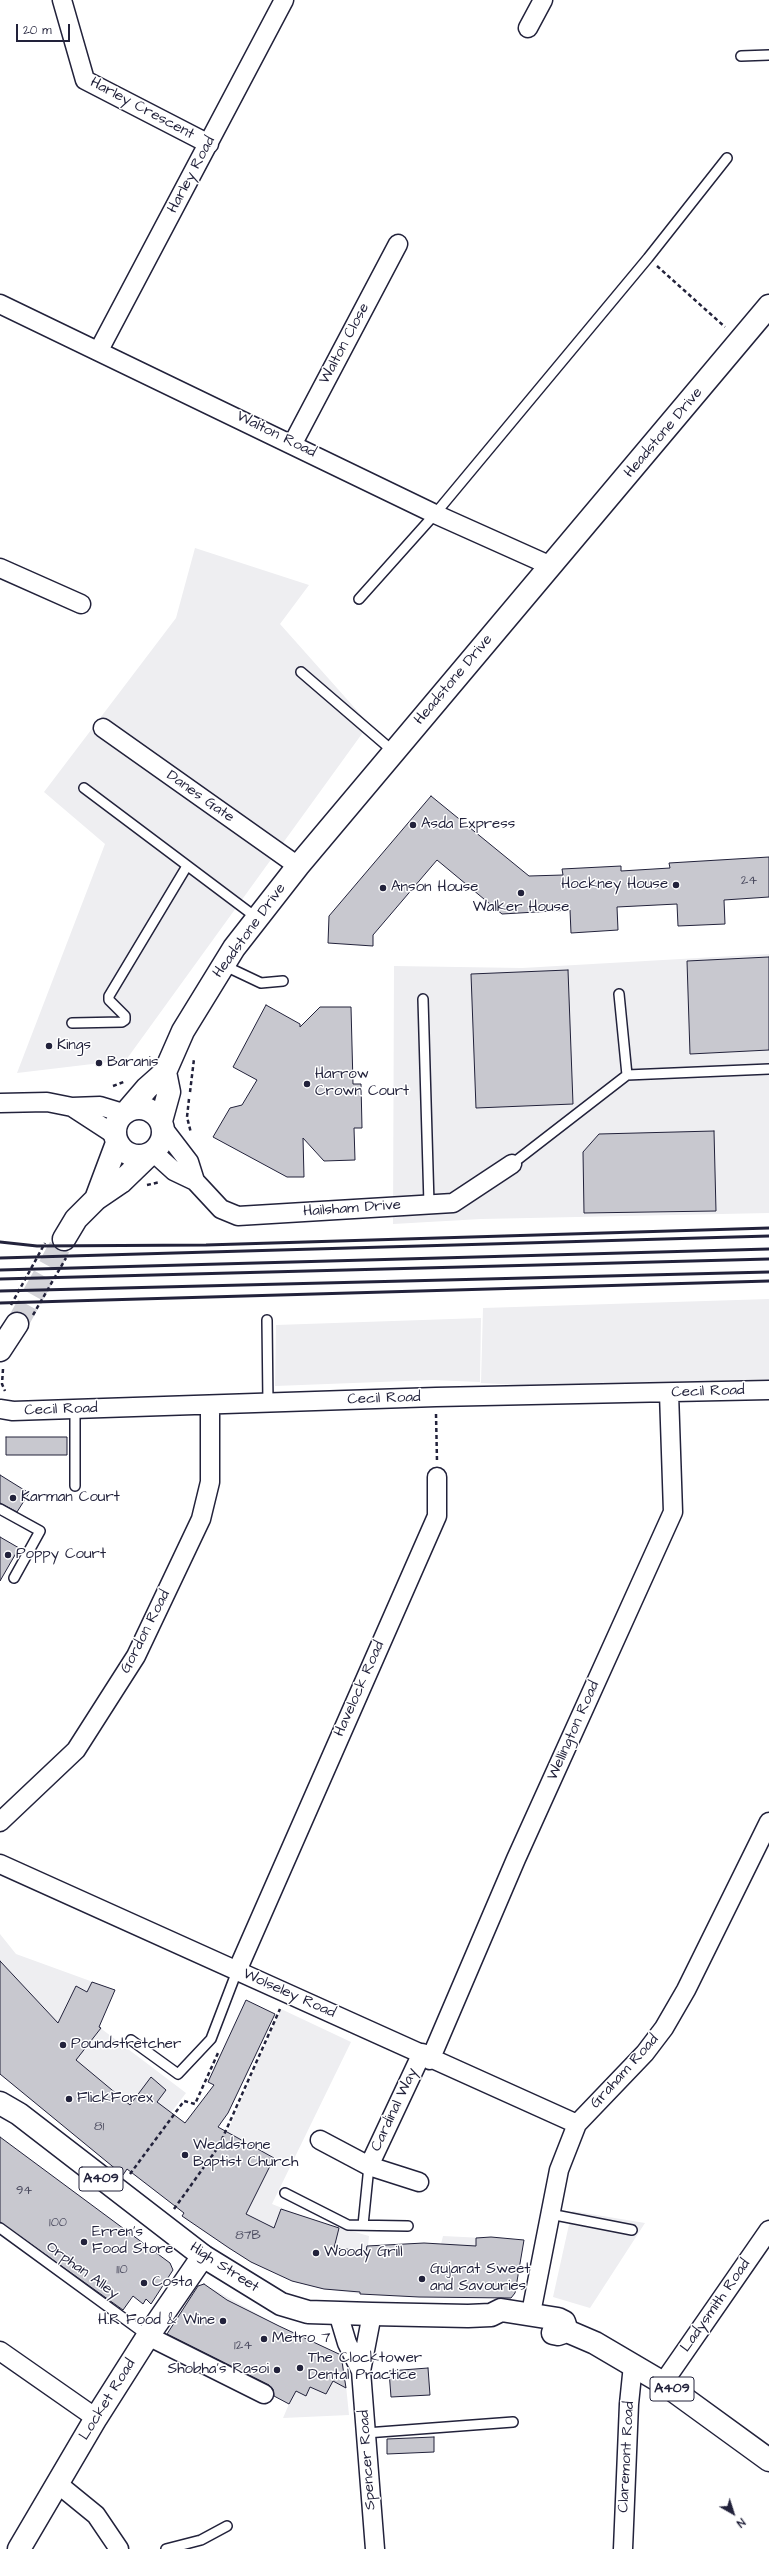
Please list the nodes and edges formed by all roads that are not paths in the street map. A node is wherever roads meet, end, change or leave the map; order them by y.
1 (62, 0) edge
2 (284, 0) edge
3 (543, 0) edge
4 (528, 28) dead end
5 (769, 55) edge
6 (741, 56) dead end
7 (209, 144) junction
8 (727, 158) dead end
9 (398, 244) dead end
10 (0, 304) edge
11 (769, 306) edge
12 (99, 350) junction
13 (292, 443) junction
14 (435, 514) junction
15 (551, 566) junction
16 (0, 568) edge
17 (359, 599) dead end
18 (81, 604) dead end
19 (301, 672) dead end
20 (103, 728) dead end
21 (394, 752) junction
22 (84, 788) dead end
23 (187, 866) junction
24 (298, 866) junction
25 (257, 918) junction
26 (223, 965) junction
27 (283, 981) dead end
28 (619, 994) dead end
29 (423, 999) dead end
30 (72, 1024) dead end
31 (769, 1069) edge
32 (165, 1072) junction
33 (627, 1075) junction
34 (0, 1103) edge
35 (72, 1107) junction
36 (126, 1111) junction
37 (162, 1124) junction
38 (116, 1139) junction
39 (152, 1153) junction
40 (512, 1164) joint
41 (195, 1181) junction
42 (96, 1198) junction
43 (429, 1204) junction
44 (67, 1246) tunnel mouth
45 (267, 1320) dead end
46 (24, 1321) tunnel mouth
47 (1, 1358) edge
48 (769, 1390) edge
49 (669, 1394) junction
50 (4, 1401) edge
51 (268, 1403) junction
52 (210, 1405) junction
53 (75, 1410) junction
54 (437, 1477) road end
55 (75, 1486) dead end
56 (0, 1509) edge
57 (14, 1578) dead end
58 (0, 1822) edge
59 (769, 1822) edge
60 (0, 1864) edge
61 (237, 1971) junction
62 (131, 2040) dead end
63 (426, 2057) junction
64 (0, 2103) edge
65 (577, 2124) junction
66 (320, 2140) dead end
67 (369, 2166) junction
68 (419, 2182) dead end
69 (285, 2193) dead end
70 (550, 2214) junction
71 (363, 2225) junction
72 (408, 2226) dead end
73 (0, 2228) edge
74 (632, 2230) dead end
75 (769, 2230) edge
76 (203, 2256) junction
77 (338, 2313) junction
78 (531, 2313) junction
79 (372, 2314) junction
80 (491, 2315) junction
81 (567, 2331) junction
82 (148, 2336) junction
83 (0, 2351) edge
84 (633, 2365) junction
85 (361, 2371) junction
86 (663, 2383) junction
87 (264, 2394) dead end
88 (96, 2418) junction
89 (513, 2422) dead end
90 (366, 2433) junction
91 (769, 2460) edge
92 (58, 2484) junction
93 (227, 2526) dead end
94 (19, 2549) edge
95 (120, 2549) edge
96 (166, 2549) edge
97 (375, 2549) edge
98 (623, 2549) edge

1 - 7 street, Harley Crescent
2 - 7 street, Harley Road
3 - 4 street
5 - 6 lane
7 - 12 street, Harley Road
8 - 14 lane
9 - 13 street, Walton Close
10 - 12 street, Walton Road
11 - 15 street, Headstone Drive
12 - 13 street, Walton Road
13 - 14 street, Walton Road
14 - 15 street, Walton Road
14 - 17 lane
15 - 21 street, Headstone Drive
16 - 18 street
19 - 21 lane
20 - 24 street, Danes Gate
21 - 24 street, Headstone Drive
22 - 23 lane
23 - 25 lane
23 - 30 lane
24 - 25 street, Headstone Drive
25 - 26 street, Headstone Drive
26 - 27 lane
26 - 32 street, Headstone Drive
28 - 33 lane
29 - 43 lane
31 - 33 lane
32 - 36 street, Headstone Drive
32 - 37 street
33 - 40 lane
34 - 35 street
35 - 36 street
35 - 38 street
36 - 37 street
36 - 38 street
37 - 39 street
37 - 41 street, Hailsham Drive
38 - 39 street
38 - 42 street
39 - 41 street, Hailsham Drive
39 - 42 street
40 - 43 street, Hailsham Drive
41 - 43 street, Hailsham Drive
42 - 44 street
45 - 51 lane
46 - 47 street
48 - 49 street, Cecil Road
49 - 51 street, Cecil Road
49 - 63 street, Wellington Road
50 - 53 street, Cecil Road
51 - 52 street, Cecil Road
52 - 53 street, Cecil Road
52 - 58 street, Gordon Road
53 - 55 lane
54 - 61 street, Havelock Road
56 - 57 lane
59 - 65 street, Graham Road
60 - 61 street, Wolseley Road
61 - 62 lane
61 - 63 street, Wolseley Road
63 - 65 street, Wolseley Road
63 - 67 street, Cardinal Way
64 - 76 street, High Street / A409
65 - 70 street, Graham Road
66 - 67 street, Cardinal Way
67 - 68 street, Cardinal Way
67 - 71 lane
69 - 71 lane
70 - 74 lane
70 - 78 street, Graham Road
71 - 72 lane
73 - 82 lane, Orphan Alley
75 - 86 street, Ladysmith Road
76 - 77 street, High Street / A409
76 - 82 street, Locket Road
77 - 79 street, High Street / A409
77 - 85 street, Spencer Road
78 - 80 street, High Street / A409
78 - 81 street, High Street / A409
79 - 80 street, High Street / A409
79 - 85 street, Spencer Road
80 - 81 street, High Street
81 - 84 street, High Street / A409
82 - 87 street
82 - 88 street, Locket Road
83 - 88 street
84 - 86 street, High Street / A409
84 - 98 street, Claremont Road
85 - 90 street, Spencer Road
86 - 91 street, High Street / A409
88 - 92 street, Locket Road
89 - 90 lane
90 - 97 street, Spencer Road
92 - 94 street, Locket Road
92 - 95 street
93 - 96 lane

